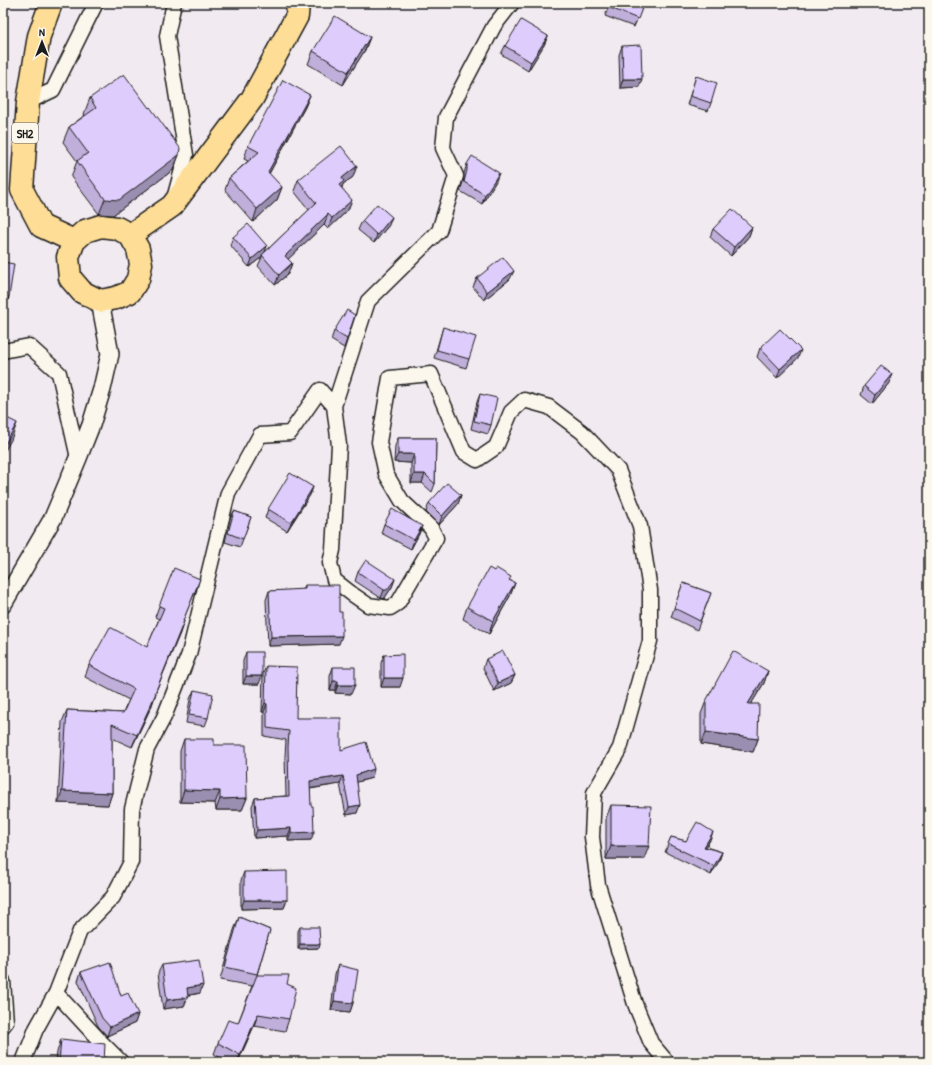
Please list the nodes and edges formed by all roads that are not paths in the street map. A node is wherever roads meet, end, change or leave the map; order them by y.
1 (51, 3) edge
2 (96, 3) edge
3 (174, 3) edge
4 (298, 3) edge
5 (512, 3) edge
6 (28, 102) junction
7 (172, 206) junction
8 (130, 235) junction
9 (74, 241) junction
10 (100, 302) junction
11 (3, 351) edge
12 (334, 406) junction
13 (78, 458) junction
14 (3, 604) edge
15 (3, 981) edge
16 (56, 993) junction
17 (3, 1026) edge
18 (23, 1062) edge
19 (122, 1062) edge
20 (667, 1062) edge

1 - 6 main road, SH2
2 - 6 street
3 - 7 street
4 - 7 main road
5 - 12 street
6 - 9 main road, SH2
7 - 8 main road
8 - 9 main road
8 - 10 main road
9 - 10 main road
10 - 13 street
11 - 13 street
12 - 16 street
12 - 20 street
13 - 14 street
15 - 17 street
16 - 18 street
16 - 19 street

